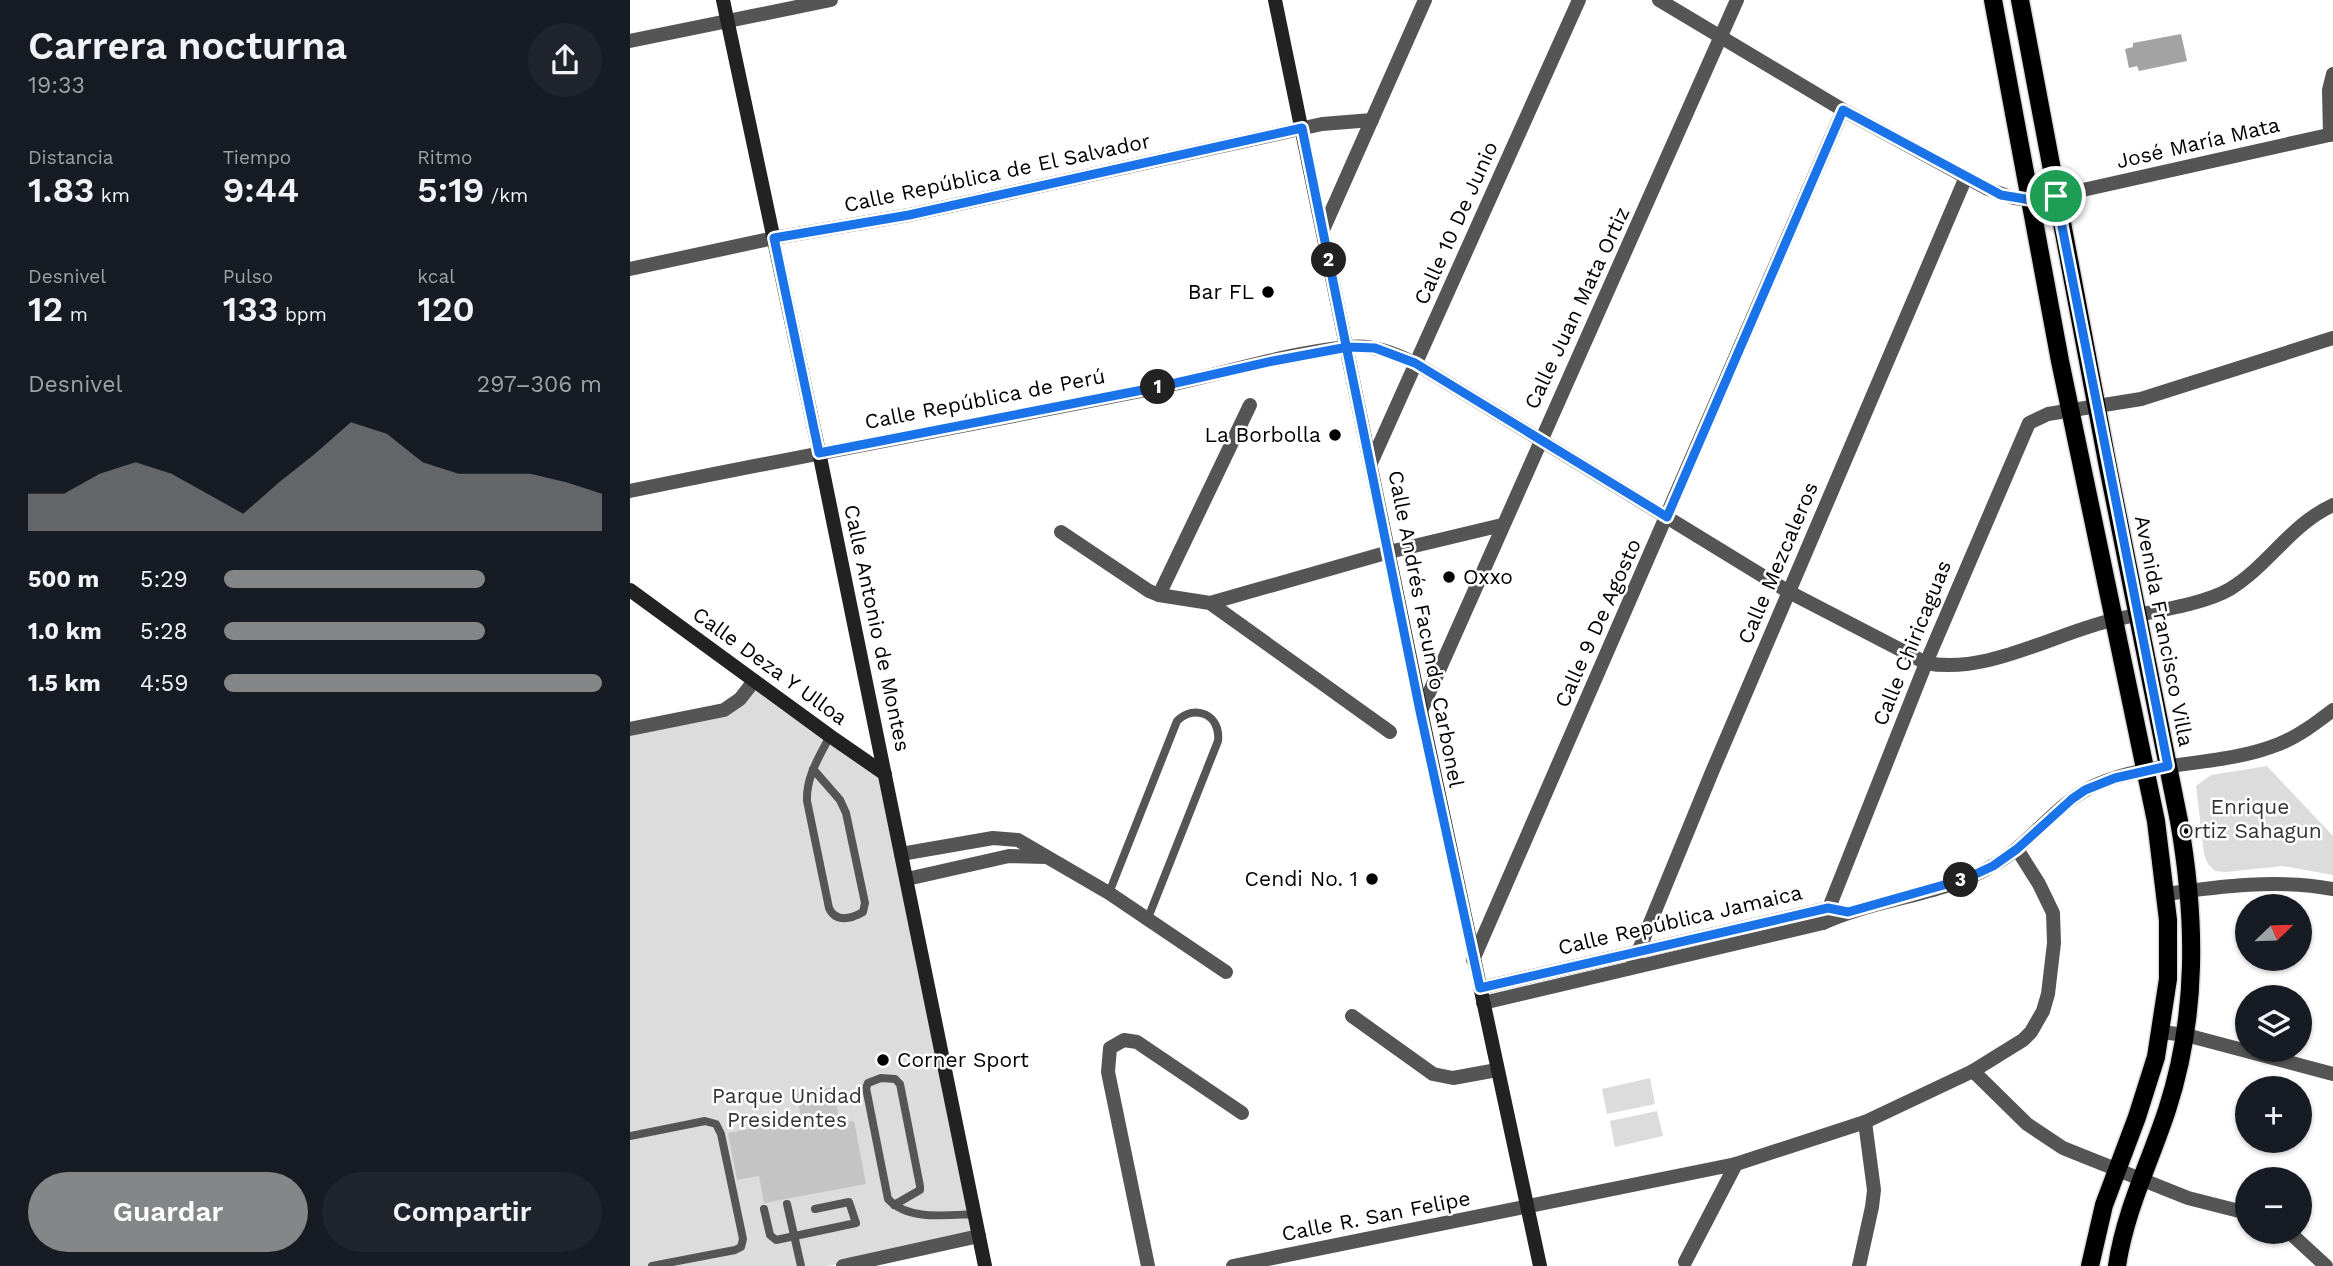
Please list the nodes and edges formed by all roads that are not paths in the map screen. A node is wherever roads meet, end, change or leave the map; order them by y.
1 (723, 0) edge
2 (831, 0) edge
3 (1275, 0) edge
4 (1424, 0) edge
5 (1579, 0) edge
6 (1659, 0) edge
7 (1737, 0) edge
8 (1993, 0) edge
9 (2020, 0) edge
10 (727, 21) junction
11 (1720, 37) junction
12 (630, 41) edge
13 (2333, 74) edge
14 (1843, 110) junction
15 (1372, 120) junction
16 (1302, 128) junction
17 (2332, 134) edge
18 (1966, 177) junction
19 (2056, 196) junction
20 (2031, 200) junction
21 (1323, 230) junction
22 (774, 238) junction
23 (630, 269) edge
24 (2333, 338) edge
25 (1348, 347) junction
26 (1415, 363) junction
27 (1250, 405) dead end
28 (2096, 408) junction
29 (2071, 411) junction
30 (1540, 439) junction
31 (819, 453) junction
32 (1371, 463) junction
33 (630, 491) edge
34 (2333, 505) edge
35 (1667, 517) junction
36 (1502, 525) junction
37 (1061, 531) dead end
38 (1389, 552) junction
39 (630, 590) edge
40 (1789, 592) junction
41 (1158, 595) junction
42 (1210, 603) junction
43 (2137, 616) junction
44 (2115, 620) junction
45 (1926, 663) junction
46 (754, 681) junction
47 (2333, 709) edge
48 (1420, 711) junction
49 (630, 729) edge
50 (1390, 732) dead end
51 (830, 736) junction
52 (2168, 766) junction
53 (813, 769) junction
54 (2145, 771) junction
55 (886, 774) junction
56 (2017, 849) junction
57 (901, 855) junction
58 (1049, 857) junction
59 (907, 879) junction
60 (2333, 889) edge
61 (2189, 891) junction
62 (1108, 893) junction
63 (2166, 894) junction
64 (1828, 908) junction
65 (1848, 912) junction
66 (1148, 918) junction
67 (1823, 923) junction
68 (1639, 950) junction
69 (1473, 960) junction
70 (1632, 967) junction
71 (1226, 972) dead end
72 (1481, 996) junction
73 (1352, 1016) dead end
74 (2161, 1032) junction
75 (2186, 1035) junction
76 (1497, 1070) junction
77 (1973, 1071) junction
78 (2333, 1074) edge
79 (1242, 1113) dead end
80 (1865, 1122) junction
81 (630, 1136) edge
82 (1736, 1164) junction
83 (2116, 1170) junction
84 (2140, 1180) junction
85 (788, 1204) dead end
86 (894, 1205) junction
87 (1527, 1208) junction
88 (764, 1209) dead end
89 (815, 1209) dead end
90 (2235, 1210) edge
91 (975, 1214) junction
92 (795, 1236) junction
93 (979, 1236) junction
94 (2302, 1244) edge
95 (1685, 1262) dead end
96 (678, 1264) edge
97 (652, 1266) edge
98 (801, 1266) edge
99 (843, 1266) edge
100 (985, 1266) edge
101 (1148, 1266) edge
102 (1233, 1266) edge
103 (1540, 1266) edge
104 (1859, 1266) edge
105 (2090, 1266) edge
106 (2117, 1266) edge
107 (2326, 1266) edge

1 - 10 main road, Calle Antonio de Montes
2 - 10 street
3 - 16 main road, Calle Andrés Facundo Carbonel
4 - 15 street
5 - 26 street, Calle 10 De Junio
6 - 11 street
7 - 11 street, Calle Juan Mata Ortiz
8 - 20 main road
9 - 19 main road, Avenida Francisco Villa
10 - 12 street
10 - 22 main road, Calle Antonio de Montes
11 - 14 street
11 - 30 street, Calle Juan Mata Ortiz
13 - 17 street
14 - 18 street
14 - 35 street, Calle 9 De Agosto
15 - 16 street, Calle República de El Salvador
15 - 21 street
16 - 21 main road, Calle Andrés Facundo Carbonel
16 - 22 street, Calle República de El Salvador
17 - 19 street, José María Mata
18 - 20 street
18 - 40 street, Calle Mezcaleros
19 - 20 street, José María Mata
19 - 28 main road, Avenida Francisco Villa
20 - 29 main road
21 - 25 main road, Calle Andrés Facundo Carbonel
22 - 23 street, Calle República de El Salvador
22 - 31 main road, Calle Antonio de Montes
24 - 28 street, Calle Chiricaguas
25 - 26 street, Calle República de Perú
25 - 31 street, Calle República de Perú
25 - 32 main road, Calle Andrés Facundo Carbonel
26 - 30 street, Calle República de Perú
26 - 32 street, Calle 10 De Junio
27 - 41 street
28 - 29 street, Calle Chiricaguas
28 - 43 main road, Avenida Francisco Villa
29 - 44 main road
29 - 45 street, Calle Chiricaguas
30 - 35 street, Calle República de Perú
30 - 36 street, Calle Juan Mata Ortiz
31 - 33 street, Calle República de Perú
31 - 55 main road, Calle Antonio de Montes
32 - 38 main road, Calle Andrés Facundo Carbonel
34 - 43 street
35 - 40 street, Calle República de Perú
35 - 69 street, Calle 9 De Agosto
36 - 38 street
36 - 48 street, Calle Juan Mata Ortiz
37 - 41 street
38 - 42 street
38 - 48 main road, Calle Andrés Facundo Carbonel
39 - 46 main road, Calle Deza Y Ulloa
40 - 45 street, Calle República de Perú
40 - 68 street, Calle Mezcaleros
41 - 42 street
42 - 50 street
43 - 44 street
43 - 52 main road, Avenida Francisco Villa
44 - 45 street
44 - 54 main road
45 - 64 street, Calle Chiricaguas
46 - 49 street
46 - 51 main road, Calle Deza Y Ulloa
47 - 52 street, Calle República Jamaica
48 - 69 main road, Calle Andrés Facundo Carbonel
51 - 53 lane
51 - 55 main road, Calle Deza Y Ulloa
52 - 54 street, Calle República Jamaica
52 - 61 main road, Avenida Francisco Villa
53 - 53 lane
54 - 56 street, Calle República Jamaica
54 - 63 main road
55 - 57 main road, Calle Antonio de Montes
56 - 65 street, Calle República Jamaica
56 - 77 street, Calle R. San Felipe
57 - 58 street
57 - 59 main road, Calle Antonio de Montes
58 - 59 street
58 - 62 street
59 - 91 main road, Calle Antonio de Montes
60 - 61 street
61 - 63 street
61 - 75 main road, Avenida Francisco Villa
62 - 66 street
62 - 66 lane
63 - 74 main road
64 - 65 street, Calle República Jamaica
64 - 67 street, Calle Chiricaguas
64 - 68 street, Calle República Jamaica
65 - 67 street, Calle República Jamaica
66 - 71 street
67 - 70 street, Calle República Jamaica
68 - 70 street, Calle Mezcaleros
68 - 72 street, Calle República Jamaica
69 - 72 main road, Calle Andrés Facundo Carbonel
70 - 72 street, Calle República Jamaica
72 - 76 main road, Calle Andrés Facundo Carbonel
73 - 76 street
74 - 75 street
74 - 83 main road
75 - 78 street
75 - 84 main road, Avenida Francisco Villa
76 - 87 main road, Calle Andrés Facundo Carbonel
77 - 80 street, Calle R. San Felipe
77 - 83 street
79 - 101 street
80 - 82 street, Calle R. San Felipe
80 - 104 street
81 - 96 lane
82 - 87 street, Calle R. San Felipe
82 - 95 street
83 - 84 street
83 - 105 main road
84 - 90 street
84 - 106 main road, Avenida Francisco Villa
85 - 92 lane
86 - 86 lane
86 - 91 lane
87 - 102 street, Calle R. San Felipe
87 - 103 main road, Calle Andrés Facundo Carbonel
88 - 92 lane
89 - 92 lane
91 - 93 main road, Calle Antonio de Montes
92 - 98 lane
93 - 99 street
93 - 100 main road, Calle Antonio de Montes
94 - 107 street
96 - 97 lane

